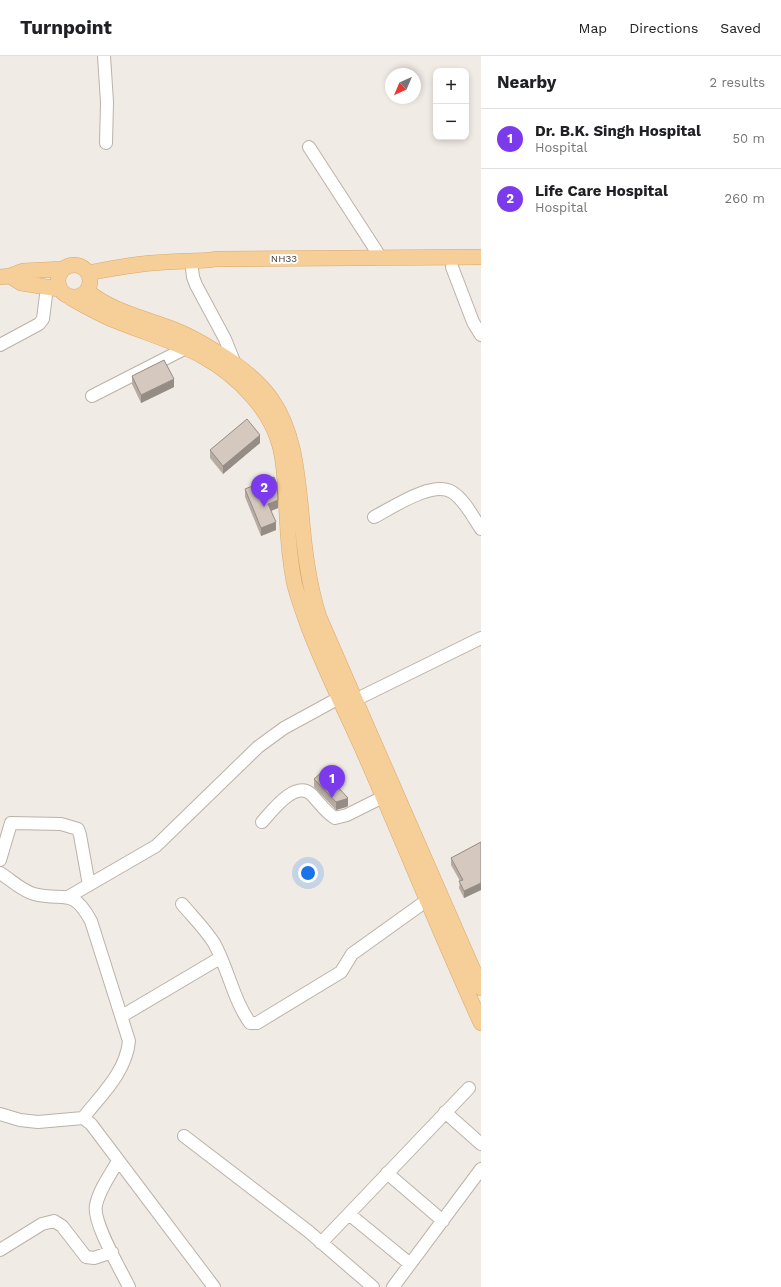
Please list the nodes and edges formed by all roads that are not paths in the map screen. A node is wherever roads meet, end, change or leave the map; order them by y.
1 (104, 56) edge
2 (106, 143) dead end
3 (308, 147) dead end
4 (481, 257) edge
5 (382, 258) junction
6 (197, 261) junction
7 (452, 267) junction
8 (481, 267) edge
9 (62, 269) junction
10 (88, 273) junction
11 (5, 277) edge
12 (87, 291) junction
13 (59, 292) junction
14 (481, 335) edge
15 (0, 345) edge
16 (188, 348) junction
17 (234, 364) junction
18 (92, 396) dead end
19 (374, 517) dead end
20 (481, 529) edge
21 (481, 638) edge
22 (339, 698) junction
23 (355, 700) junction
24 (383, 797) junction
25 (262, 822) dead end
26 (5, 824) edge
27 (0, 860) edge
28 (0, 873) edge
29 (89, 885) junction
30 (68, 897) junction
31 (426, 901) junction
32 (182, 904) dead end
33 (220, 958) junction
34 (481, 988) edge
35 (122, 1016) junction
36 (481, 1023) edge
37 (469, 1088) dead end
38 (445, 1112) junction
39 (0, 1114) edge
40 (83, 1118) junction
41 (184, 1136) dead end
42 (481, 1144) edge
43 (118, 1161) junction
44 (481, 1169) edge
45 (387, 1173) junction
46 (349, 1214) junction
47 (443, 1221) junction
48 (321, 1243) junction
49 (0, 1250) edge
50 (112, 1252) junction
51 (410, 1264) junction
52 (129, 1287) edge
53 (214, 1287) edge
54 (373, 1287) edge
55 (393, 1287) edge

1 - 2 street
3 - 5 street
4 - 5 main road, NH33
5 - 6 main road, NH33
6 - 7 main road
6 - 10 main road, NH33
6 - 17 street
7 - 8 main road
7 - 14 street
9 - 10 main road
9 - 11 main road
9 - 13 main road
10 - 12 main road
11 - 13 main road
12 - 13 main road
12 - 17 main road
13 - 15 street
13 - 16 main road
16 - 18 street
16 - 22 main road
17 - 23 main road
19 - 20 street
21 - 23 street
22 - 24 main road
22 - 29 street
23 - 34 main road
24 - 25 street
24 - 31 main road
26 - 27 street
26 - 29 street
28 - 30 street
29 - 30 street
30 - 35 street
31 - 33 street
31 - 36 main road
32 - 33 street
33 - 35 street
35 - 40 street
37 - 38 street
38 - 42 street
38 - 45 street
39 - 40 street
40 - 43 street
41 - 48 street
43 - 50 street
43 - 53 street
44 - 47 street
45 - 46 street
45 - 47 street
46 - 48 street
46 - 51 street
47 - 51 street
48 - 54 street
49 - 50 street
50 - 52 street
51 - 55 street

